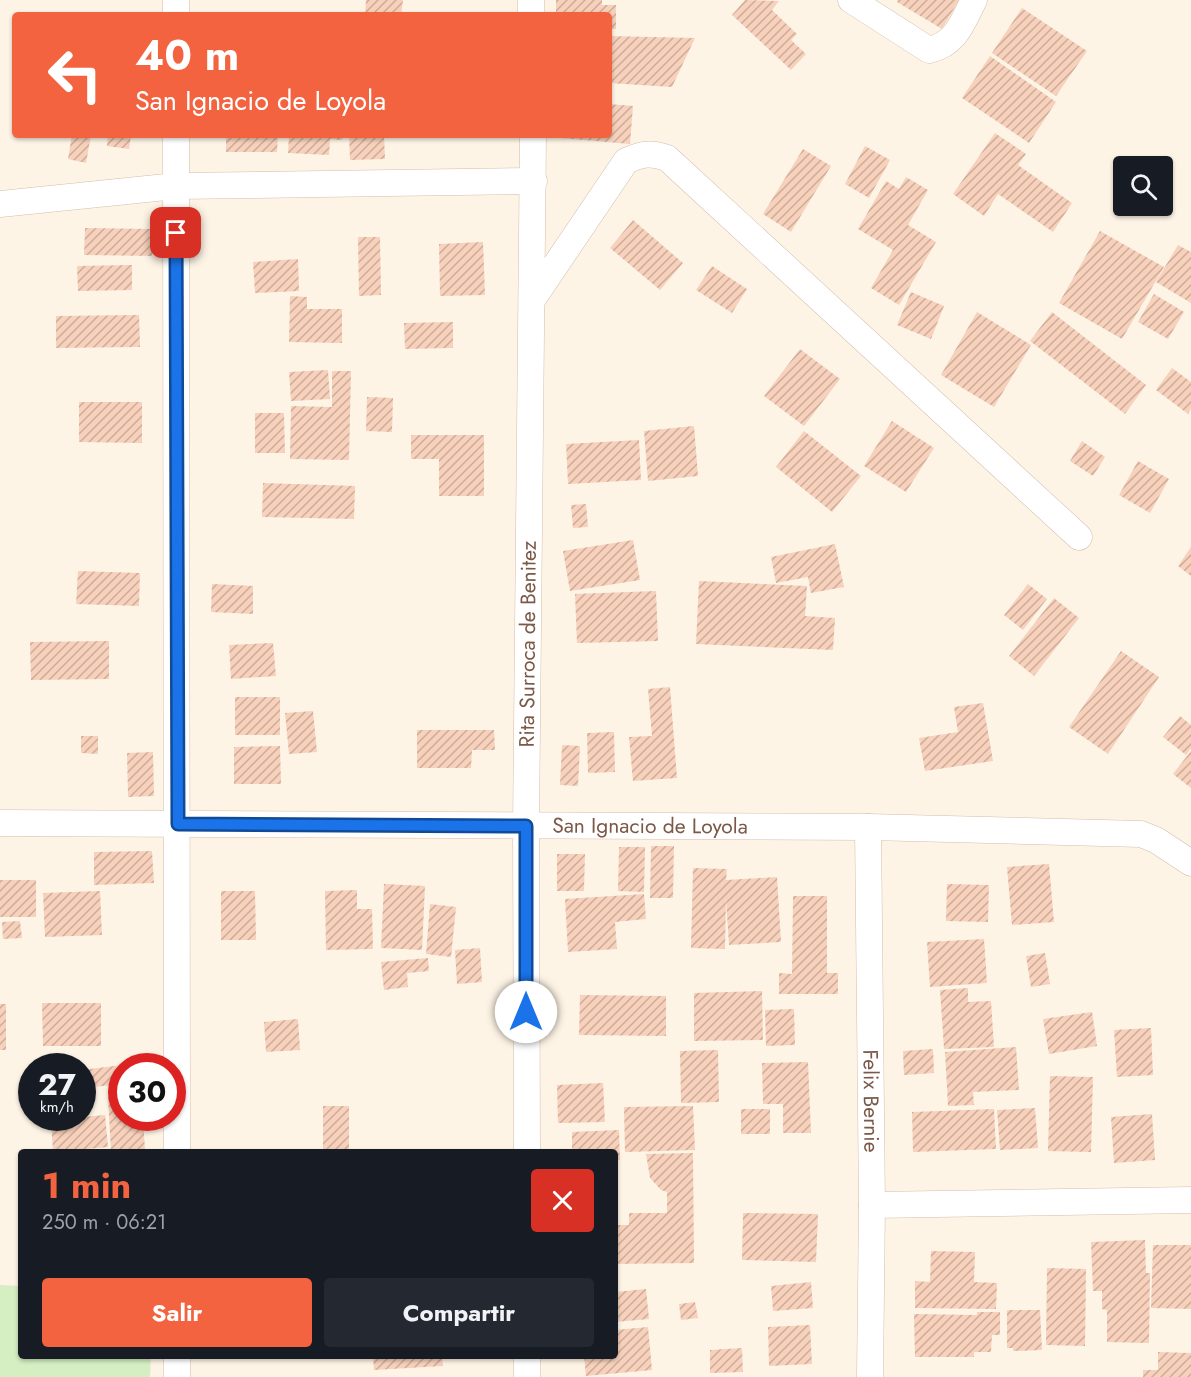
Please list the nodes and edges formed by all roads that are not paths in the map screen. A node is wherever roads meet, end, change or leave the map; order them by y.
1 (851, 0) edge
2 (974, 0) edge
3 (176, 138) edge
4 (533, 138) edge
5 (534, 181) junction
6 (176, 186) junction
7 (0, 204) edge
8 (532, 300) junction
9 (1079, 537) dead end
10 (0, 823) edge
11 (178, 824) junction
12 (526, 826) junction
13 (868, 827) junction
14 (1191, 863) edge
15 (177, 1149) edge
16 (527, 1149) edge
17 (1191, 1200) edge
18 (872, 1205) junction
19 (177, 1359) edge
20 (527, 1359) edge
21 (177, 1377) edge
22 (527, 1377) edge
23 (870, 1377) edge

1 - 2 street
3 - 6 street
4 - 5 street, Rita Surroca de Benitez
5 - 6 street
5 - 8 street, Rita Surroca de Benitez
6 - 7 street
6 - 11 street
8 - 9 street
8 - 12 street, Rita Surroca de Benitez
10 - 11 street, San Ignacio de Loyola
11 - 12 street, San Ignacio de Loyola
11 - 15 street
12 - 13 street, San Ignacio de Loyola
12 - 16 street, Rita Surroca de Benitez
13 - 14 street, San Ignacio de Loyola
13 - 18 street, Felix Bernie
17 - 18 street
18 - 23 street, Felix Bernie
19 - 21 street
20 - 22 street

